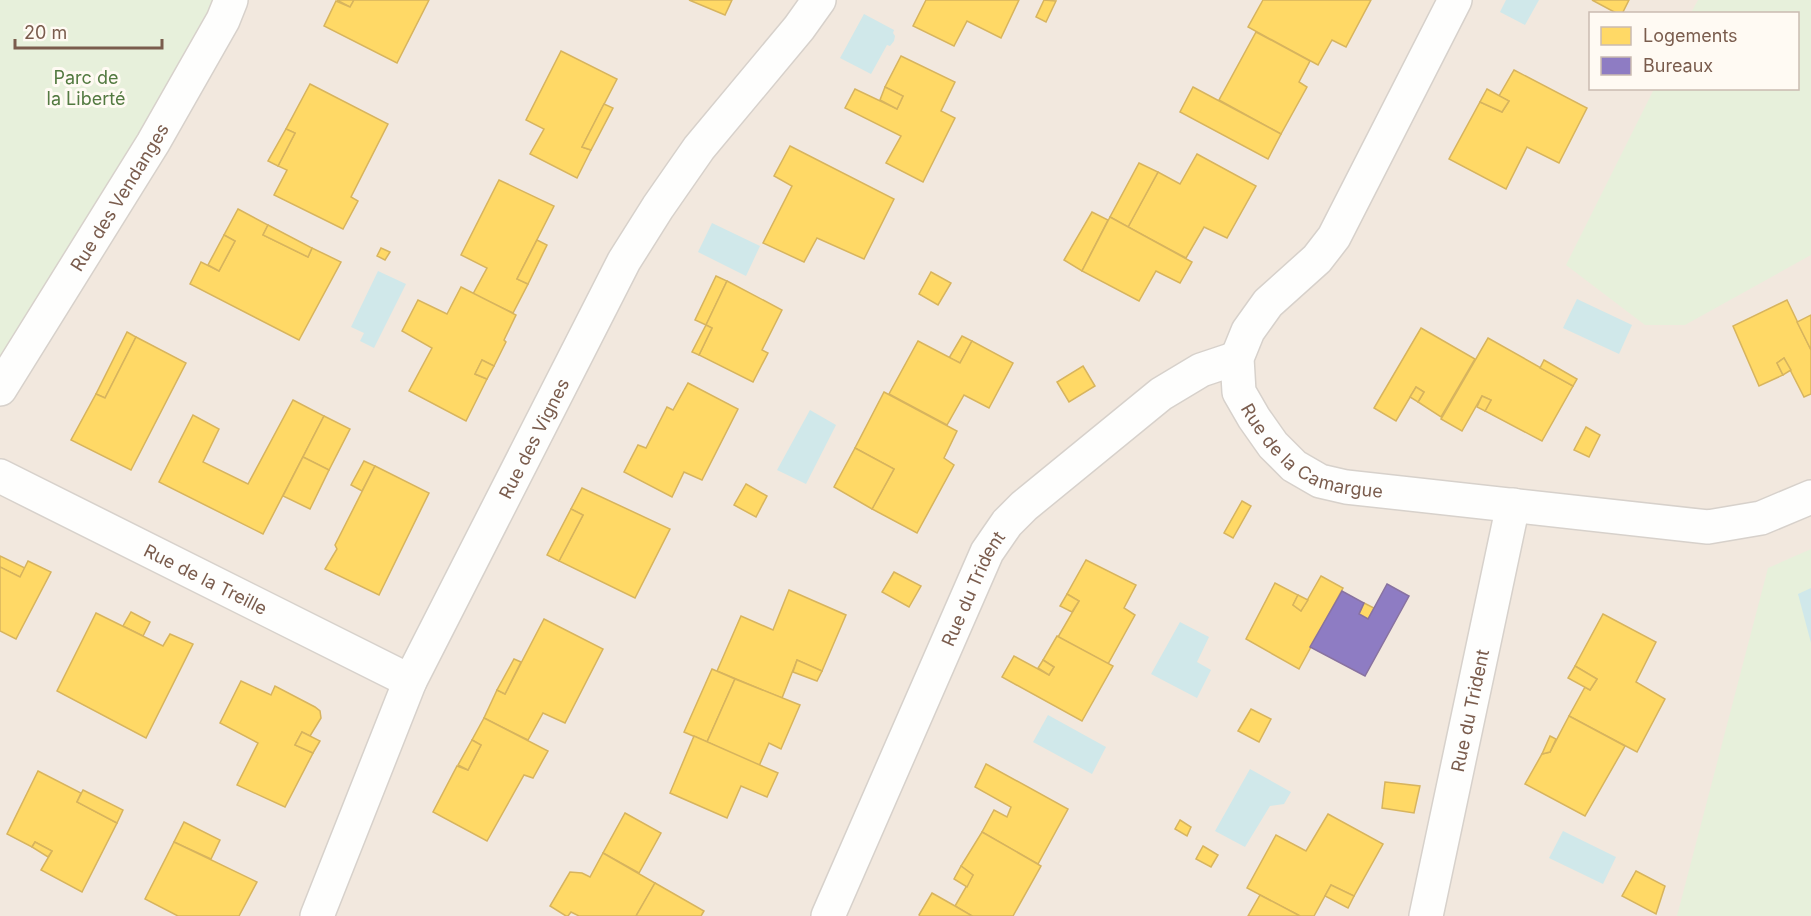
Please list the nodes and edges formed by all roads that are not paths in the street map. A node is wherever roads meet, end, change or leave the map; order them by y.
1 (231, 0) edge
2 (819, 0) edge
3 (1455, 0) edge
4 (1237, 358) junction
5 (0, 389) edge
6 (0, 476) edge
7 (1811, 497) edge
8 (1513, 505) junction
9 (410, 681) junction
10 (318, 916) edge
11 (828, 916) edge
12 (1426, 916) edge

1 - 5 street, Rue des Vendanges
2 - 9 street, Rue des Vignes
3 - 4 street, Rue de la Camargue
4 - 8 street, Rue de la Camargue
4 - 11 street, Rue du Trident
6 - 9 street, Rue de la Treille
7 - 8 street, Rue de la Camargue
8 - 12 street, Rue du Trident
9 - 10 street, Rue des Vignes

